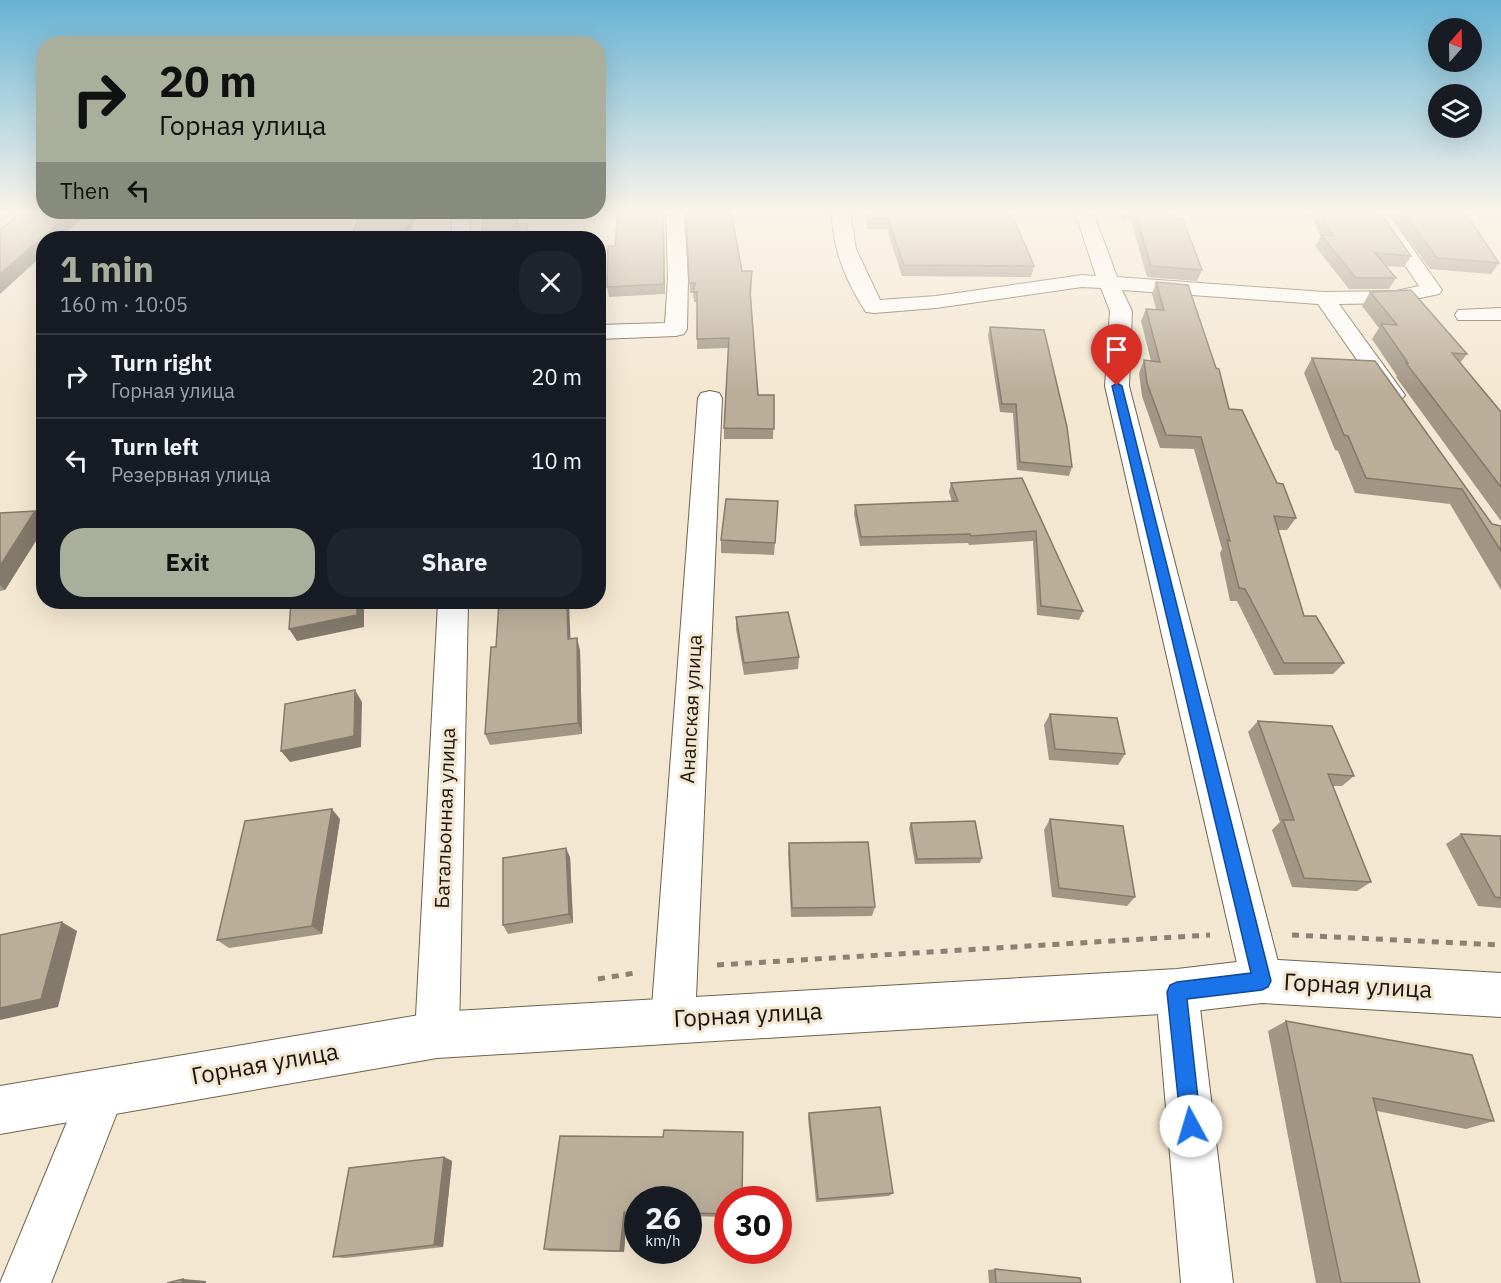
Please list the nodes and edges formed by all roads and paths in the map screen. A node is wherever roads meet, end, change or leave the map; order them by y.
1 (678, 272) edge
2 (855, 272) edge
3 (1105, 272) edge
4 (1419, 272) edge
5 (1109, 283) junction
6 (1324, 298) junction
7 (1501, 314) edge
8 (1466, 315) dead end
9 (606, 332) edge
10 (710, 398) dead end
11 (1407, 414) edge
12 (453, 609) edge
13 (1262, 981) junction
14 (1177, 992) junction
15 (1501, 994) edge
16 (672, 1020) junction
17 (437, 1035) junction
18 (102, 1092) junction
19 (0, 1110) edge
20 (25, 1283) edge
21 (1208, 1283) edge

1 - 9 street
2 - 5 street
3 - 5 street
4 - 6 street
5 - 6 street
5 - 13 street
6 - 11 street
7 - 8 street
10 - 16 street, Анапская улица
12 - 17 street, Батальонная улица
13 - 14 main road, Горная улица
13 - 15 main road, Горная улица
14 - 16 main road, Горная улица
14 - 21 street
16 - 17 main road, Горная улица
17 - 18 main road, Горная улица
18 - 19 main road, Горная улица
18 - 20 street

